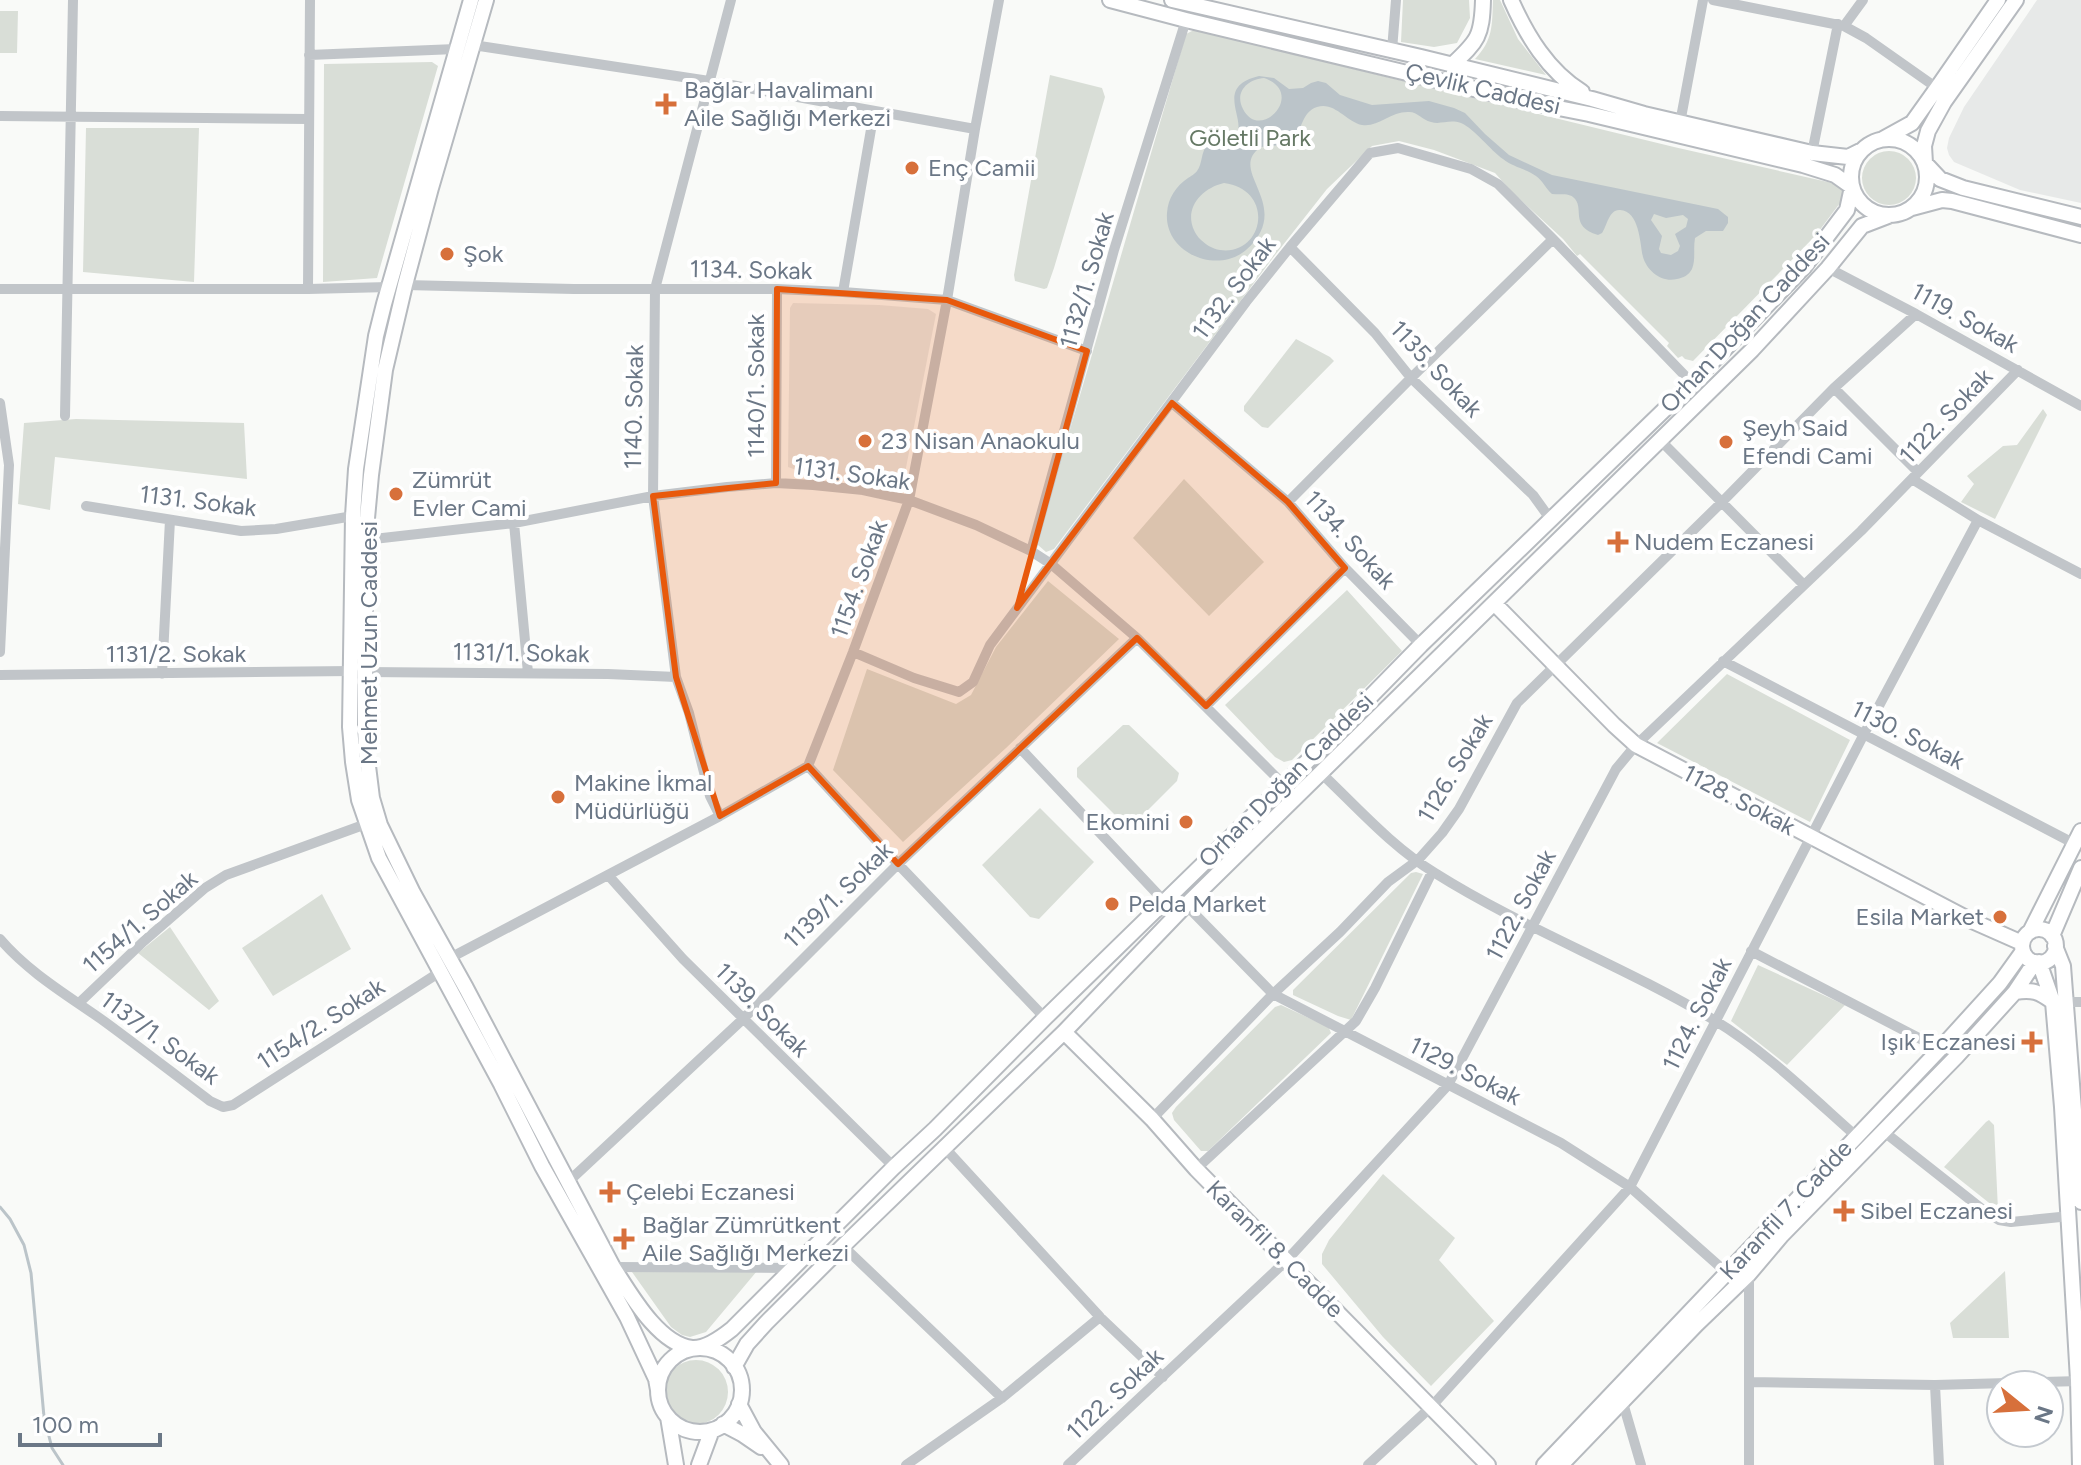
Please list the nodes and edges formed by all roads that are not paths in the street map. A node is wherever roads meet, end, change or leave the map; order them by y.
1 (73, 0) edge
2 (310, 0) edge
3 (471, 0) edge
4 (486, 0) edge
5 (731, 0) edge
6 (999, 0) edge
7 (1110, 0) edge
8 (1172, 0) edge
9 (1396, 0) edge
10 (1483, 0) edge
11 (1511, 0) edge
12 (1703, 0) edge
13 (1713, 0) edge
14 (1863, 0) edge
15 (1998, 0) edge
16 (2016, 0) edge
17 (1192, 2) edge
18 (1765, 5) edge
19 (1186, 20) junction
20 (1841, 25) junction
21 (473, 45) junction
22 (456, 49) junction
23 (1392, 50) junction
24 (309, 55) junction
25 (1452, 65) junction
26 (709, 81) junction
27 (1937, 88) junction
28 (1592, 99) junction
29 (874, 112) junction
30 (0, 116) edge
31 (70, 118) junction
32 (308, 119) junction
33 (1680, 123) junction
34 (975, 129) junction
35 (1883, 139) junction
36 (1860, 151) junction
37 (1812, 153) junction
38 (1925, 163) junction
39 (1852, 187) junction
40 (1911, 208) junction
41 (1888, 216) junction
42 (2081, 217) edge
43 (2081, 235) edge
44 (1553, 239) junction
45 (1290, 247) junction
46 (1828, 268) junction
47 (405, 285) junction
48 (389, 287) junction
49 (68, 288) junction
50 (0, 289) edge
51 (308, 289) junction
52 (655, 289) junction
53 (777, 289) junction
54 (843, 292) junction
55 (947, 300) junction
56 (1916, 314) junction
57 (1087, 351) junction
58 (2018, 370) junction
59 (1411, 378) junction
60 (1692, 383) junction
61 (1834, 388) junction
62 (0, 403) edge
63 (1172, 403) junction
64 (2081, 406) edge
65 (65, 416) dead end
66 (1660, 440) junction
67 (1915, 476) junction
68 (776, 483) junction
69 (653, 496) junction
70 (909, 500) junction
71 (1288, 502) junction
72 (1721, 503) junction
73 (86, 506) dead end
74 (353, 516) junction
75 (170, 520) junction
76 (1551, 520) junction
77 (1978, 520) junction
78 (514, 523) junction
79 (365, 540) junction
80 (1031, 551) junction
81 (1051, 564) junction
82 (1345, 568) junction
83 (2081, 574) edge
84 (1804, 585) junction
85 (1494, 603) junction
86 (1137, 638) junction
87 (1421, 645) junction
88 (0, 652) edge
89 (853, 652) junction
90 (1723, 661) junction
91 (1555, 666) junction
92 (359, 671) junction
93 (528, 673) junction
94 (162, 674) junction
95 (0, 675) edge
96 (676, 677) junction
97 (1206, 706) junction
98 (1864, 734) junction
99 (1636, 745) junction
100 (1020, 748) junction
101 (808, 766) junction
102 (1321, 773) junction
103 (1284, 785) junction
104 (720, 816) junction
105 (366, 824) junction
106 (2078, 837) edge
107 (1811, 838) junction
108 (1418, 860) junction
109 (898, 864) junction
110 (2081, 868) edge
111 (1432, 872) junction
112 (608, 875) junction
113 (1164, 901) junction
114 (1186, 905) junction
115 (1533, 926) junction
116 (0, 939) edge
117 (2054, 941) junction
118 (2025, 942) junction
119 (1751, 951) junction
120 (450, 958) junction
121 (2037, 962) junction
122 (440, 972) junction
123 (2015, 992) junction
124 (1273, 994) junction
125 (2059, 1002) junction
126 (2081, 1002) edge
127 (79, 1003) junction
128 (1045, 1018) junction
129 (743, 1019) junction
130 (1716, 1021) junction
131 (1343, 1031) junction
132 (1064, 1032) junction
133 (1940, 1049) junction
134 (1448, 1085) junction
135 (223, 1107) joint
136 (1152, 1119) junction
137 (1883, 1131) junction
138 (1856, 1136) junction
139 (943, 1146) junction
140 (894, 1167) junction
141 (1196, 1169) junction
142 (568, 1182) junction
143 (1630, 1187) junction
144 (2081, 1202) edge
145 (2070, 1216) junction
146 (843, 1246) junction
147 (1286, 1261) junction
148 (613, 1267) junction
149 (792, 1268) junction
150 (1727, 1273) junction
151 (1749, 1274) junction
152 (1100, 1317) junction
153 (694, 1348) junction
154 (734, 1367) junction
155 (1163, 1377) junction
156 (2080, 1380) edge
157 (1749, 1382) junction
158 (1935, 1385) junction
159 (658, 1390) junction
160 (1002, 1398) junction
161 (1623, 1403) junction
162 (739, 1404) junction
163 (1431, 1407) junction
164 (668, 1417) junction
165 (717, 1427) junction
166 (776, 1460) edge
167 (676, 1465) edge
168 (699, 1465) edge
169 (906, 1465) edge
170 (1068, 1465) edge
171 (1368, 1465) edge
172 (1488, 1465) edge
173 (1544, 1465) edge
174 (1561, 1465) edge
175 (1641, 1465) edge
176 (1749, 1465) edge
177 (1939, 1465) edge
178 (2080, 1465) edge

1 - 31 street
2 - 24 street
3 - 22 main road
4 - 21 main road, Mehmet Uzun Caddesi
5 - 26 street, 1140. Sokak
6 - 34 street, 1154. Sokak
7 - 19 main road, Çevlik Caddesi
8 - 17 main road, Çevlik Caddesi
9 - 23 street
10 - 25 main road
11 - 28 main road
12 - 33 street
13 - 18 street
14 - 20 street
15 - 27 main road
16 - 38 main road
17 - 23 main road, Çevlik Caddesi
18 - 20 street
19 - 39 main road, Çevlik Caddesi
19 - 57 street, 1132/1. Sokak
20 - 27 street
20 - 37 street
21 - 26 street
21 - 47 main road, Mehmet Uzun Caddesi
22 - 24 street
22 - 48 main road
23 - 25 main road, Çevlik Caddesi
24 - 32 street
25 - 28 main road, Çevlik Caddesi
26 - 29 street
26 - 52 street, 1140. Sokak
27 - 35 main road
28 - 33 main road, Çevlik Caddesi
29 - 34 street
29 - 54 street
30 - 31 street
31 - 32 street
31 - 49 street
32 - 51 street
33 - 37 main road, Çevlik Caddesi
34 - 55 street, 1154. Sokak
35 - 36 main road
35 - 38 main road
36 - 37 main road, Çevlik Caddesi
36 - 39 main road
38 - 40 main road
38 - 42 main road
39 - 41 main road
39 - 60 main road, Orhan Doğan Caddesi
40 - 41 main road
40 - 43 main road
41 - 46 main road
44 - 45 street, 1132. Sokak
44 - 59 street
44 - 60 street, 1132. Sokak
45 - 59 street, 1135. Sokak
45 - 63 street, 1132. Sokak
46 - 56 street, 1119. Sokak
46 - 66 main road
47 - 52 street, 1134. Sokak
47 - 79 main road, Mehmet Uzun Caddesi
48 - 51 street
48 - 74 main road
49 - 50 street
49 - 51 street
49 - 65 street
52 - 53 street, 1134. Sokak
52 - 69 street, 1140. Sokak
53 - 54 street, 1134. Sokak
53 - 68 street, 1140/1. Sokak
54 - 55 street, 1134. Sokak
55 - 57 street, 1134. Sokak
55 - 70 street, 1154. Sokak
56 - 58 street, 1119. Sokak
56 - 61 street, 1126. Sokak
57 - 80 street, 1132/1. Sokak
58 - 64 street, 1119. Sokak
58 - 67 street, 1122. Sokak
59 - 71 street
59 - 76 street, 1135. Sokak
60 - 76 main road, Orhan Doğan Caddesi
61 - 67 street
61 - 72 street, 1126. Sokak
62 - 88 street
63 - 71 street, 1134. Sokak
63 - 81 street, 1132. Sokak
66 - 72 street
66 - 85 main road
67 - 77 street
67 - 84 street, 1122. Sokak
68 - 69 street, 1131. Sokak
68 - 70 street, 1131. Sokak
69 - 78 street, 1131. Sokak
69 - 96 street, 1140. Sokak
70 - 80 street, 1131. Sokak
70 - 89 street, 1154. Sokak
71 - 82 street, 1134. Sokak
72 - 84 street
72 - 91 street, 1126. Sokak
73 - 75 street, 1131. Sokak
74 - 75 street, 1131. Sokak
74 - 92 main road
75 - 94 street
76 - 87 main road, Orhan Doğan Caddesi
77 - 83 street
77 - 98 street, 1124. Sokak
78 - 79 street, 1131. Sokak
78 - 93 street
79 - 92 main road, Mehmet Uzun Caddesi
80 - 81 street, 1131. Sokak
81 - 86 street, 1131. Sokak
81 - 89 street, 1132. Sokak
82 - 87 street, 1134. Sokak
82 - 97 street
84 - 90 street, 1122. Sokak
85 - 91 main road, 1128. Sokak
85 - 102 main road
86 - 97 street, 1131. Sokak
86 - 100 street, 1139/1. Sokak
87 - 103 main road, Orhan Doğan Caddesi
89 - 101 street, 1154. Sokak
90 - 98 street, 1130. Sokak
90 - 99 street, 1122. Sokak
91 - 99 main road, 1128. Sokak
91 - 108 street, 1126. Sokak
92 - 93 street, 1131/1. Sokak
92 - 94 street, 1131/2. Sokak
92 - 105 main road
92 - 120 main road, Mehmet Uzun Caddesi
93 - 96 street, 1131/1. Sokak
94 - 95 street, 1131/2. Sokak
96 - 104 street, 1140. Sokak
97 - 103 street, 1131. Sokak
98 - 106 street, 1130. Sokak
98 - 107 street, 1124. Sokak
99 - 107 main road, 1128. Sokak
99 - 115 street, 1122. Sokak
100 - 109 street, 1139/1. Sokak
100 - 113 street
101 - 104 street
101 - 109 street
102 - 108 street
102 - 114 main road
103 - 113 main road, Orhan Doğan Caddesi
104 - 112 street
105 - 122 main road
105 - 127 street, 1154/1. Sokak
106 - 118 main road, Karanfil 7. Cadde
107 - 118 main road, 1128. Sokak
107 - 119 street, 1124. Sokak
108 - 111 street
108 - 124 street, 1126. Sokak
109 - 128 street
109 - 129 street, 1139/1. Sokak
110 - 117 main road
111 - 115 street
111 - 131 street
112 - 120 street
112 - 129 street, 1139. Sokak
113 - 128 main road, Orhan Doğan Caddesi
114 - 124 street, 1129. Sokak
114 - 132 main road
115 - 130 street
115 - 134 street, 1122. Sokak
116 - 127 street, 1137/1. Sokak
117 - 118 main road
117 - 121 main road
117 - 125 main road
118 - 121 main road
118 - 133 main road, Karanfil 7. Cadde
119 - 130 street, 1124. Sokak
119 - 133 street
120 - 142 main road, Mehmet Uzun Caddesi
121 - 123 main road, Karanfil 7. Cadde
121 - 125 main road
122 - 135 street, 1154/2. Sokak
122 - 159 main road
123 - 125 main road
123 - 137 main road, Karanfil 7. Cadde
124 - 131 street, 1129. Sokak
124 - 136 street, 1126. Sokak
125 - 126 street
125 - 144 main road
125 - 145 main road
127 - 135 street, 1137/1. Sokak
128 - 140 main road, Orhan Doğan Caddesi
129 - 140 street, 1139. Sokak
129 - 142 street, 1139/1. Sokak
130 - 138 street
130 - 143 street, 1124. Sokak
131 - 134 street, 1129. Sokak
131 - 141 street
132 - 136 main road, Karanfil 8. Cadde
132 - 139 main road
133 - 138 main road, Karanfil 7. Cadde
134 - 143 street, 1129. Sokak
134 - 147 street, 1122. Sokak
136 - 141 main road, Karanfil 8. Cadde
137 - 145 street
137 - 151 main road, Karanfil 7. Cadde
138 - 150 main road, Karanfil 7. Cadde
139 - 146 main road
139 - 152 street
140 - 149 main road, Orhan Doğan Caddesi
141 - 147 main road, Karanfil 8. Cadde
142 - 148 main road, Mehmet Uzun Caddesi
143 - 150 street, 1129. Sokak
143 - 163 street, 1124. Sokak
145 - 156 main road
146 - 154 main road
146 - 160 street
147 - 155 street, 1122. Sokak
147 - 163 main road, Karanfil 8. Cadde
148 - 149 street
148 - 153 main road, Mehmet Uzun Caddesi
149 - 153 main road, Orhan Doğan Caddesi
150 - 173 main road, Karanfil 7. Cadde
151 - 157 street
151 - 161 main road, Karanfil 7. Cadde
152 - 155 street
152 - 160 street
153 - 154 main road
153 - 159 main road
154 - 162 main road
155 - 170 street, 1122. Sokak
156 - 158 street
156 - 178 main road
157 - 158 street
157 - 176 street
158 - 177 street
159 - 164 main road
160 - 169 street
161 - 174 main road, Karanfil 7. Cadde
161 - 175 street
162 - 165 main road
162 - 166 main road
163 - 171 street, 1124. Sokak
163 - 172 main road, Karanfil 8. Cadde
164 - 165 main road
164 - 167 main road
165 - 166 main road
165 - 168 main road

